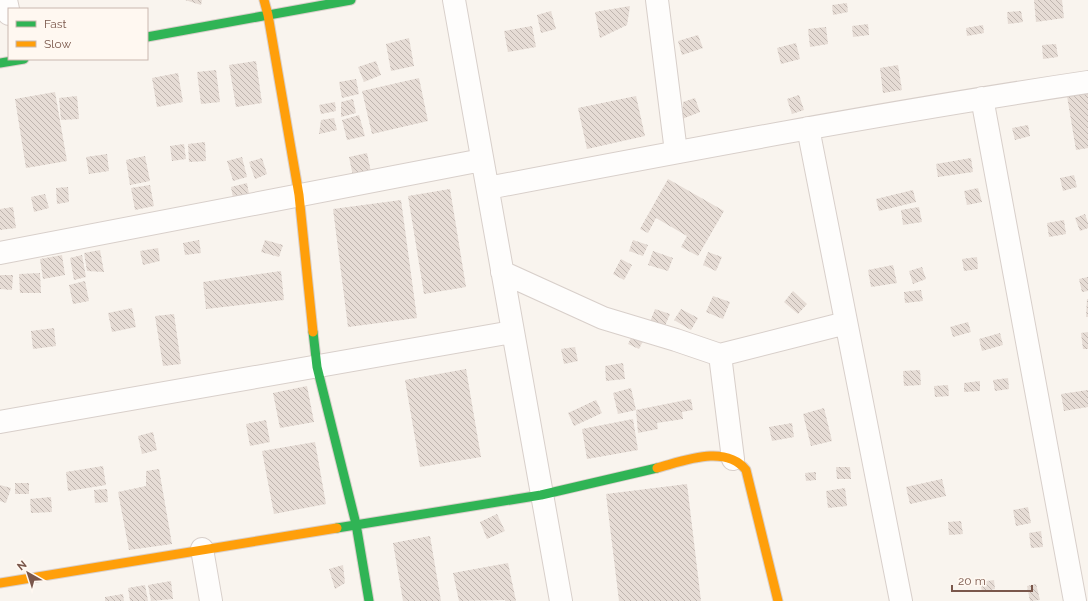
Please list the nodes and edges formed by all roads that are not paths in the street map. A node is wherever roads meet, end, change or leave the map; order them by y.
1 (264, 0) edge
2 (350, 0) edge
3 (454, 0) edge
4 (657, 0) edge
5 (268, 15) junction
6 (148, 37) edge
7 (1088, 82) edge
8 (982, 98) junction
9 (808, 128) junction
10 (676, 152) junction
11 (482, 160) junction
12 (488, 188) junction
13 (299, 195) junction
14 (0, 252) edge
15 (502, 272) junction
16 (846, 322) junction
17 (512, 332) junction
18 (720, 356) junction
19 (317, 367) junction
20 (1, 417) edge
21 (733, 459) junction
22 (541, 495) junction
23 (356, 524) junction
24 (202, 549) junction
25 (0, 583) edge
26 (211, 601) edge
27 (369, 601) edge
28 (561, 601) edge
29 (778, 601) edge
30 (901, 601) edge
31 (1075, 601) edge

1 - 5 street
2 - 5 street
3 - 11 street
4 - 10 street
5 - 6 street
5 - 13 street
7 - 8 street
8 - 9 street
8 - 31 street
9 - 10 street
9 - 16 street
10 - 12 street
11 - 12 street
11 - 13 street
12 - 15 street
13 - 14 street
13 - 19 street
15 - 17 street
15 - 18 street
16 - 18 street
16 - 30 street
17 - 19 street
17 - 22 street
18 - 21 street
19 - 20 street
19 - 23 street
21 - 22 street
21 - 29 street
22 - 23 street
22 - 28 street
23 - 24 street
23 - 27 street
24 - 25 street
24 - 26 street

